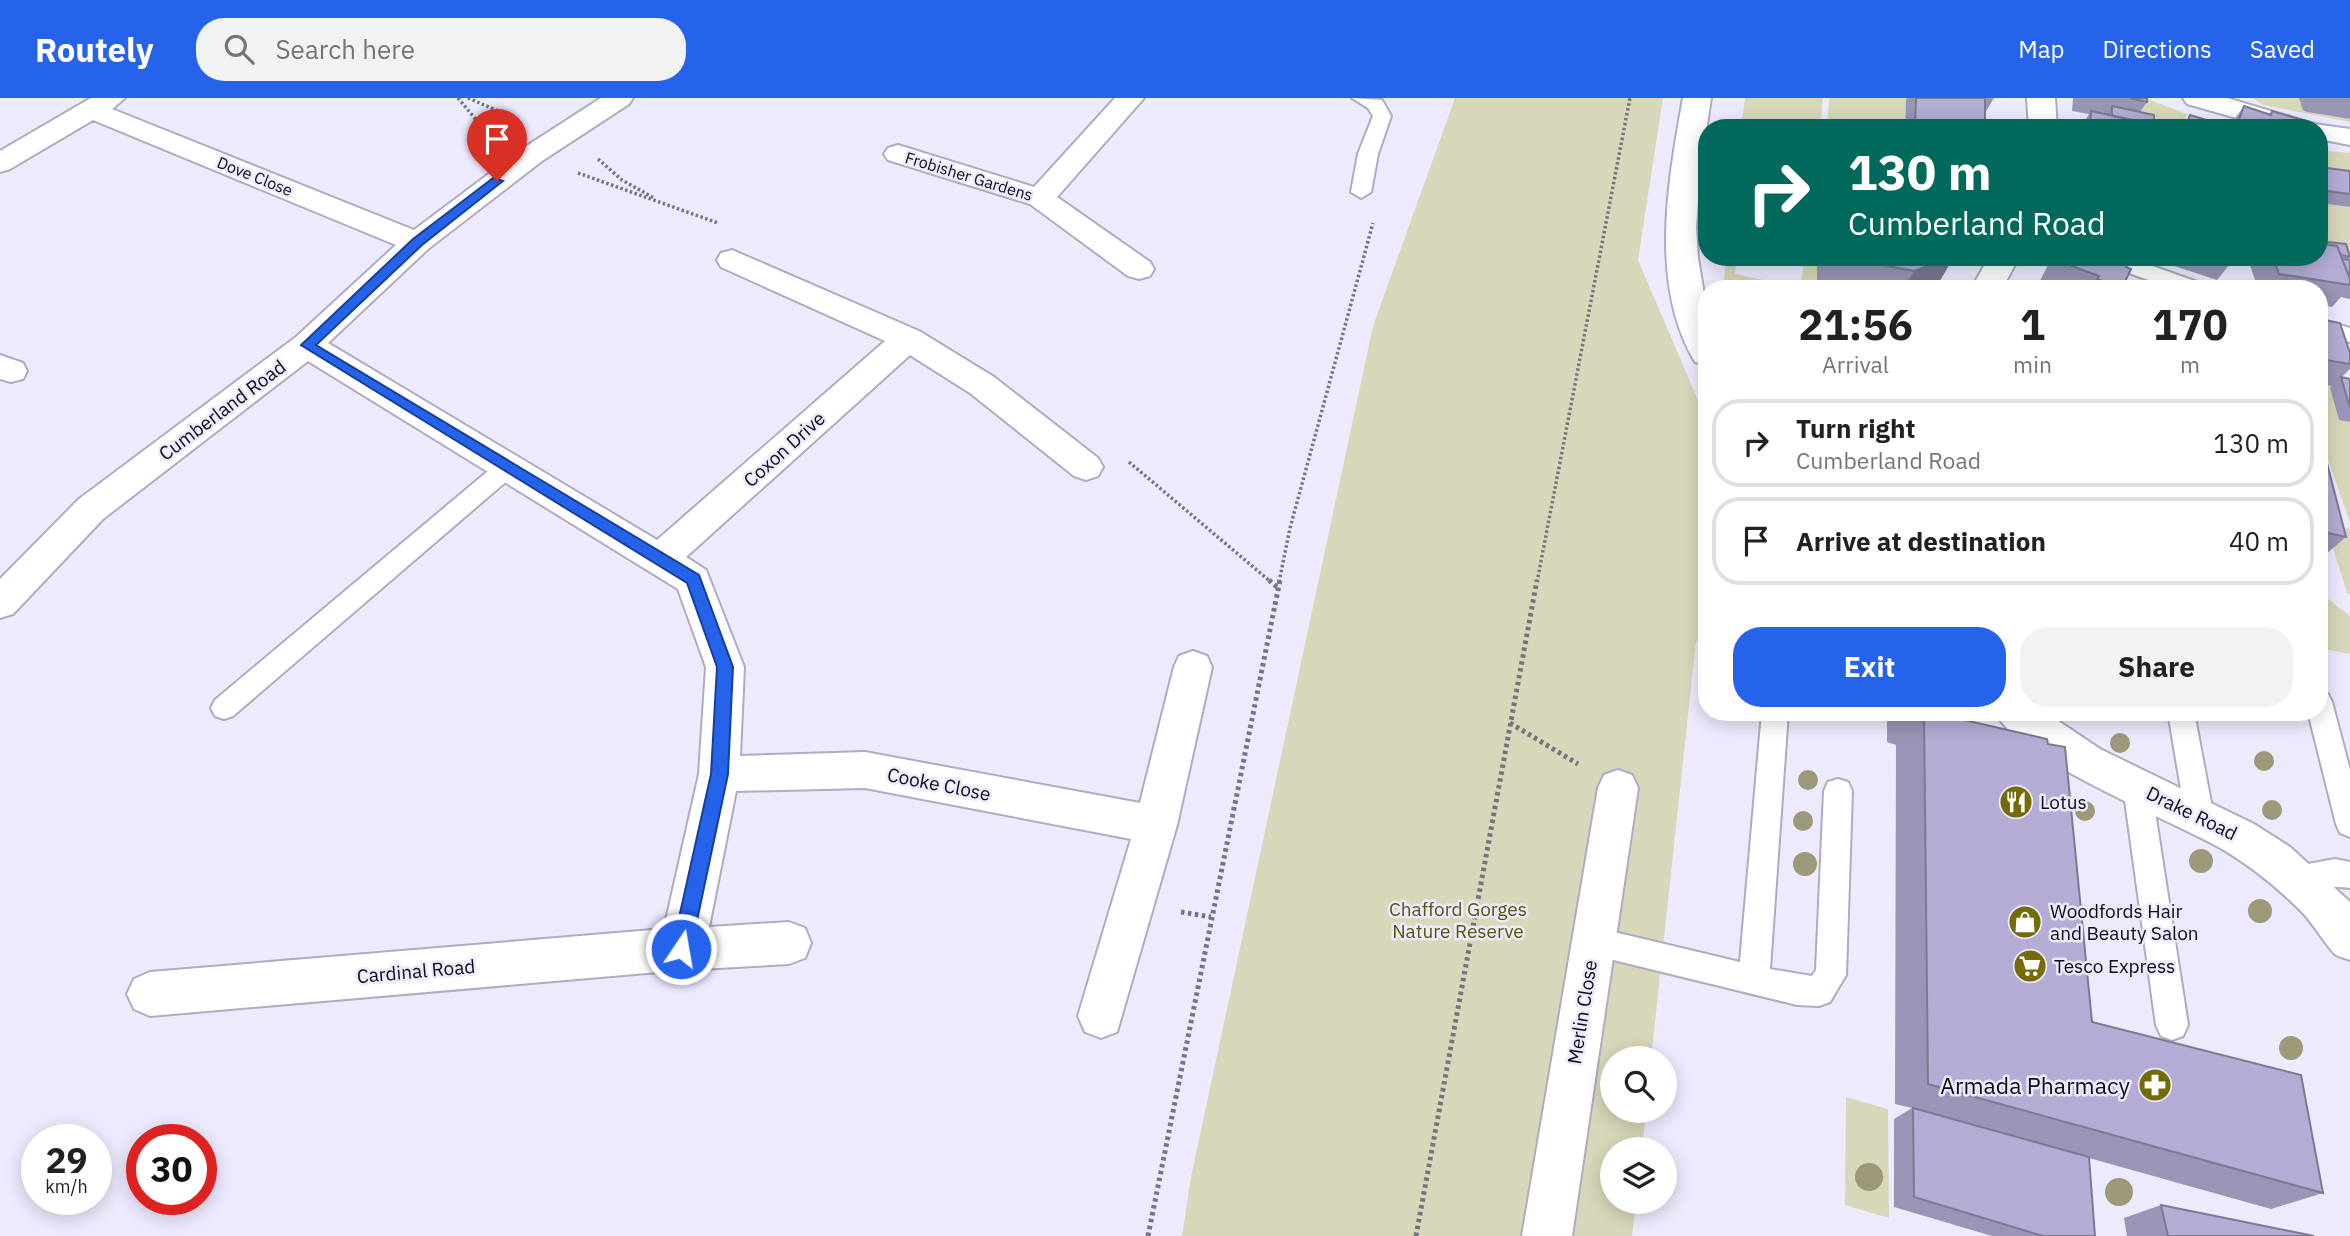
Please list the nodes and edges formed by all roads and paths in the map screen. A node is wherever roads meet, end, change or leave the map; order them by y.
1 (458, 98) edge
2 (468, 98) edge
3 (618, 98) edge
4 (1130, 98) edge
5 (1361, 98) edge
6 (1630, 98) edge
7 (1697, 98) edge
8 (2041, 98) edge
9 (2197, 98) edge
10 (102, 104) edge
11 (2042, 119) edge
12 (2271, 119) edge
13 (523, 122) dead end
14 (2328, 133) edge
15 (2350, 137) edge
16 (505, 141) dead end
17 (592, 153) dead end
18 (898, 154) dead end
19 (0, 163) edge
20 (573, 172) dead end
21 (1361, 192) dead end
22 (1040, 198) junction
23 (1374, 219) dead end
24 (417, 242) junction
25 (732, 260) dead end
26 (2131, 266) edge
27 (1139, 269) dead end
28 (2170, 280) edge
29 (1698, 326) edge
30 (2328, 329) edge
31 (2350, 335) edge
32 (908, 340) junction
33 (307, 345) junction
34 (508, 467) junction
35 (1086, 467) dead end
36 (661, 558) junction
37 (0, 603) edge
38 (1193, 667) dead end
39 (224, 708) dead end
40 (1774, 721) edge
41 (2026, 721) edge
42 (2183, 721) edge
43 (2324, 721) edge
44 (1510, 723) junction
45 (719, 774) junction
46 (2137, 786) junction
47 (1618, 788) joint
48 (1838, 791) dead end
49 (2199, 813) junction
50 (2350, 824) edge
51 (1156, 825) junction
52 (2350, 875) edge
53 (2296, 877) junction
54 (2350, 939) edge
55 (1593, 941) junction
56 (789, 943) dead end
57 (681, 949) junction
58 (1754, 980) junction
59 (150, 994) dead end
60 (1101, 1016) dead end
61 (2172, 1025) dead end
62 (1148, 1236) edge
63 (1416, 1236) edge
64 (1547, 1236) edge

1 - 16 path
2 - 13 path
3 - 24 street, Cumberland Road
4 - 22 street, Frobisher Gardens
5 - 21 lane
6 - 44 path
7 - 29 street
8 - 11 street
9 - 12 street
10 - 19 street, Dove Close
10 - 24 street, Dove Close
14 - 15 street
17 - 20 path
18 - 22 street, Frobisher Gardens
22 - 27 street, Frobisher Gardens
23 - 62 path
24 - 33 street, Cumberland Road
25 - 32 street
26 - 28 lane
30 - 31 lane
32 - 35 street
32 - 36 street, Coxon Drive
33 - 34 street
33 - 37 street, Cumberland Road
34 - 36 street
34 - 39 lane
36 - 45 street
38 - 51 street
40 - 58 lane
41 - 46 street, Drake Road
42 - 49 lane
43 - 50 lane
44 - 47 path
44 - 63 path
45 - 51 street, Cooke Close
45 - 57 street
46 - 49 street, Drake Road
46 - 61 lane
47 - 55 street, Merlin Close
48 - 58 lane
49 - 53 street, Drake Road
51 - 60 street
52 - 53 lane
53 - 54 street, Drake Road
55 - 58 lane
55 - 64 street, Merlin Close
56 - 57 street, Cardinal Road
57 - 59 street, Cardinal Road

